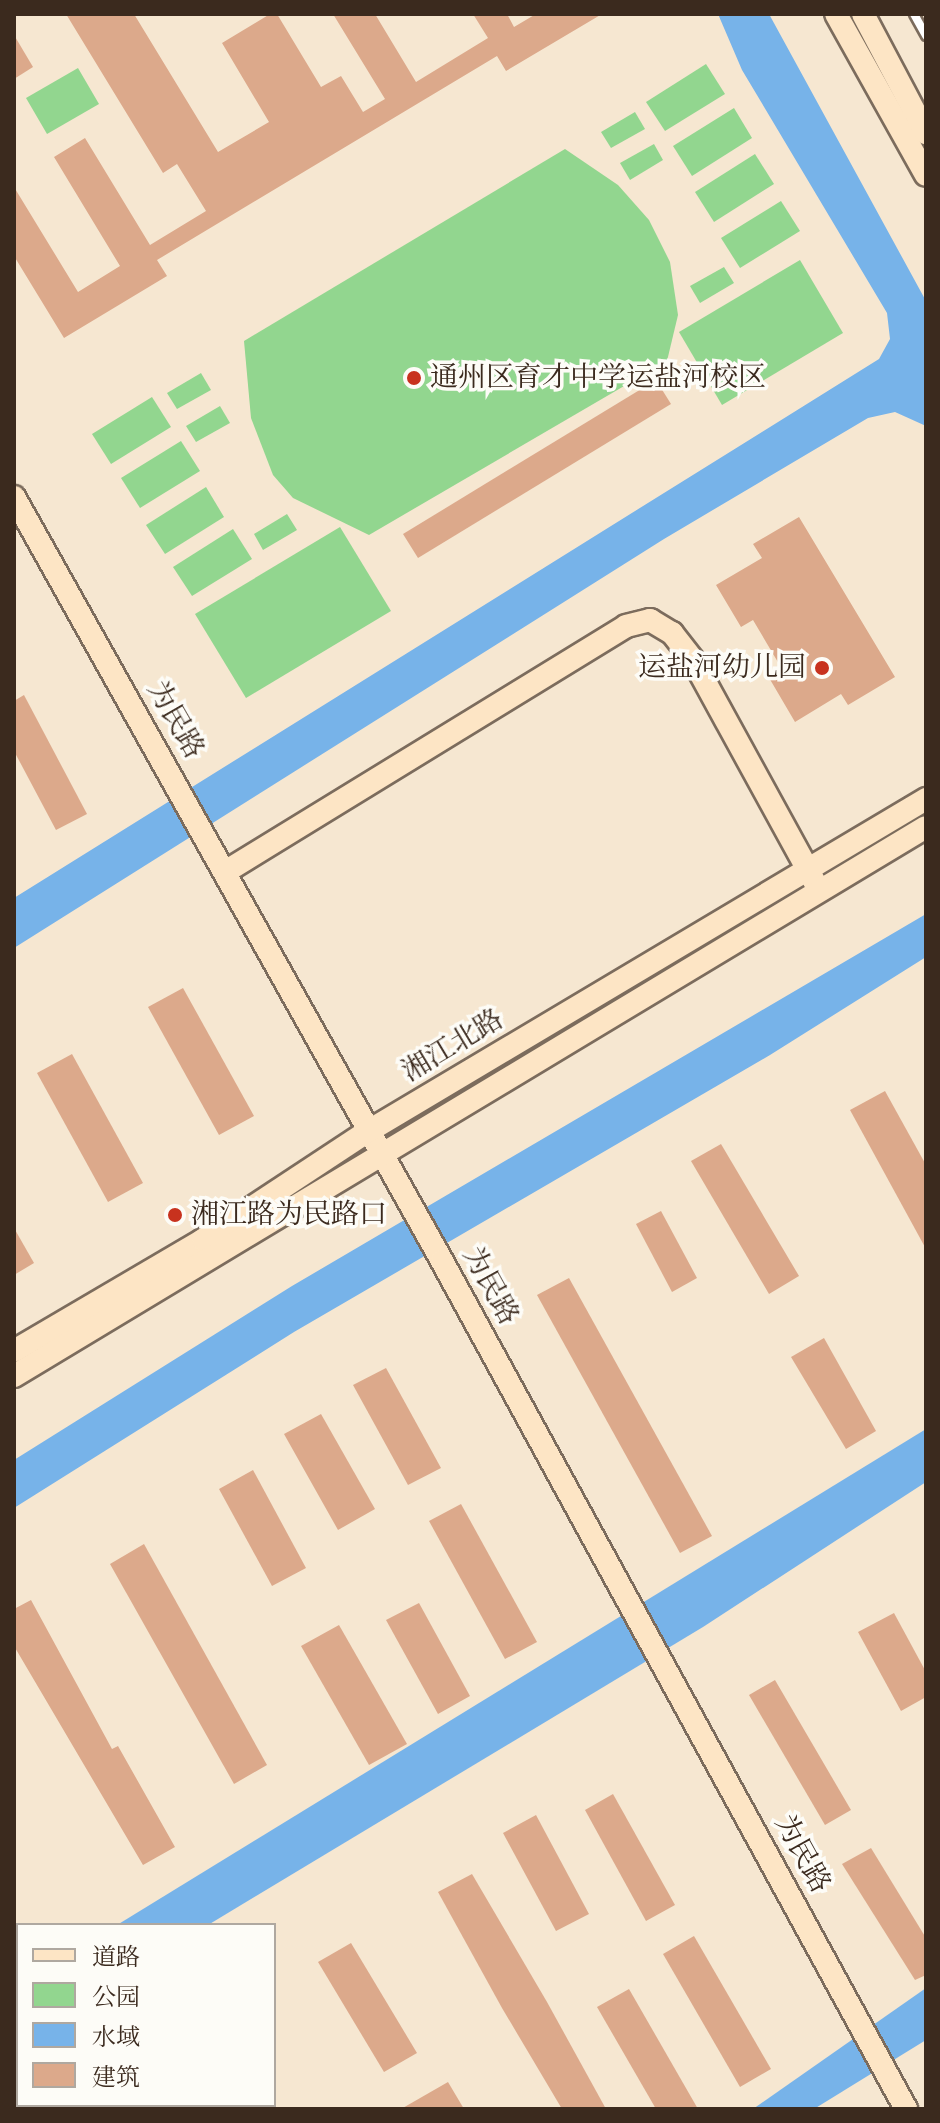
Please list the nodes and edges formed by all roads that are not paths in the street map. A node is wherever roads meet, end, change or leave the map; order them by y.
1 (836, 14) edge
2 (863, 14) edge
3 (914, 14) edge
4 (926, 36) edge
5 (926, 133) edge
6 (926, 175) edge
7 (14, 497) edge
8 (926, 799) edge
9 (926, 827) edge
10 (808, 869) junction
11 (225, 872) junction
12 (819, 891) junction
13 (367, 1132) junction
14 (383, 1155) junction
15 (14, 1351) edge
16 (14, 1376) edge
17 (906, 2109) edge

1 - 6 street
2 - 5 street
3 - 4 lane
7 - 11 street, 为民路
8 - 10 street, 湘江北路
9 - 12 street, 湘江北路
10 - 11 street
10 - 12 street
10 - 13 street, 湘江北路
11 - 13 street, 为民路
12 - 14 street, 湘江北路
13 - 14 street, 为民路
13 - 15 street, 湘江北路
14 - 16 street, 湘江北路
14 - 17 street, 为民路

